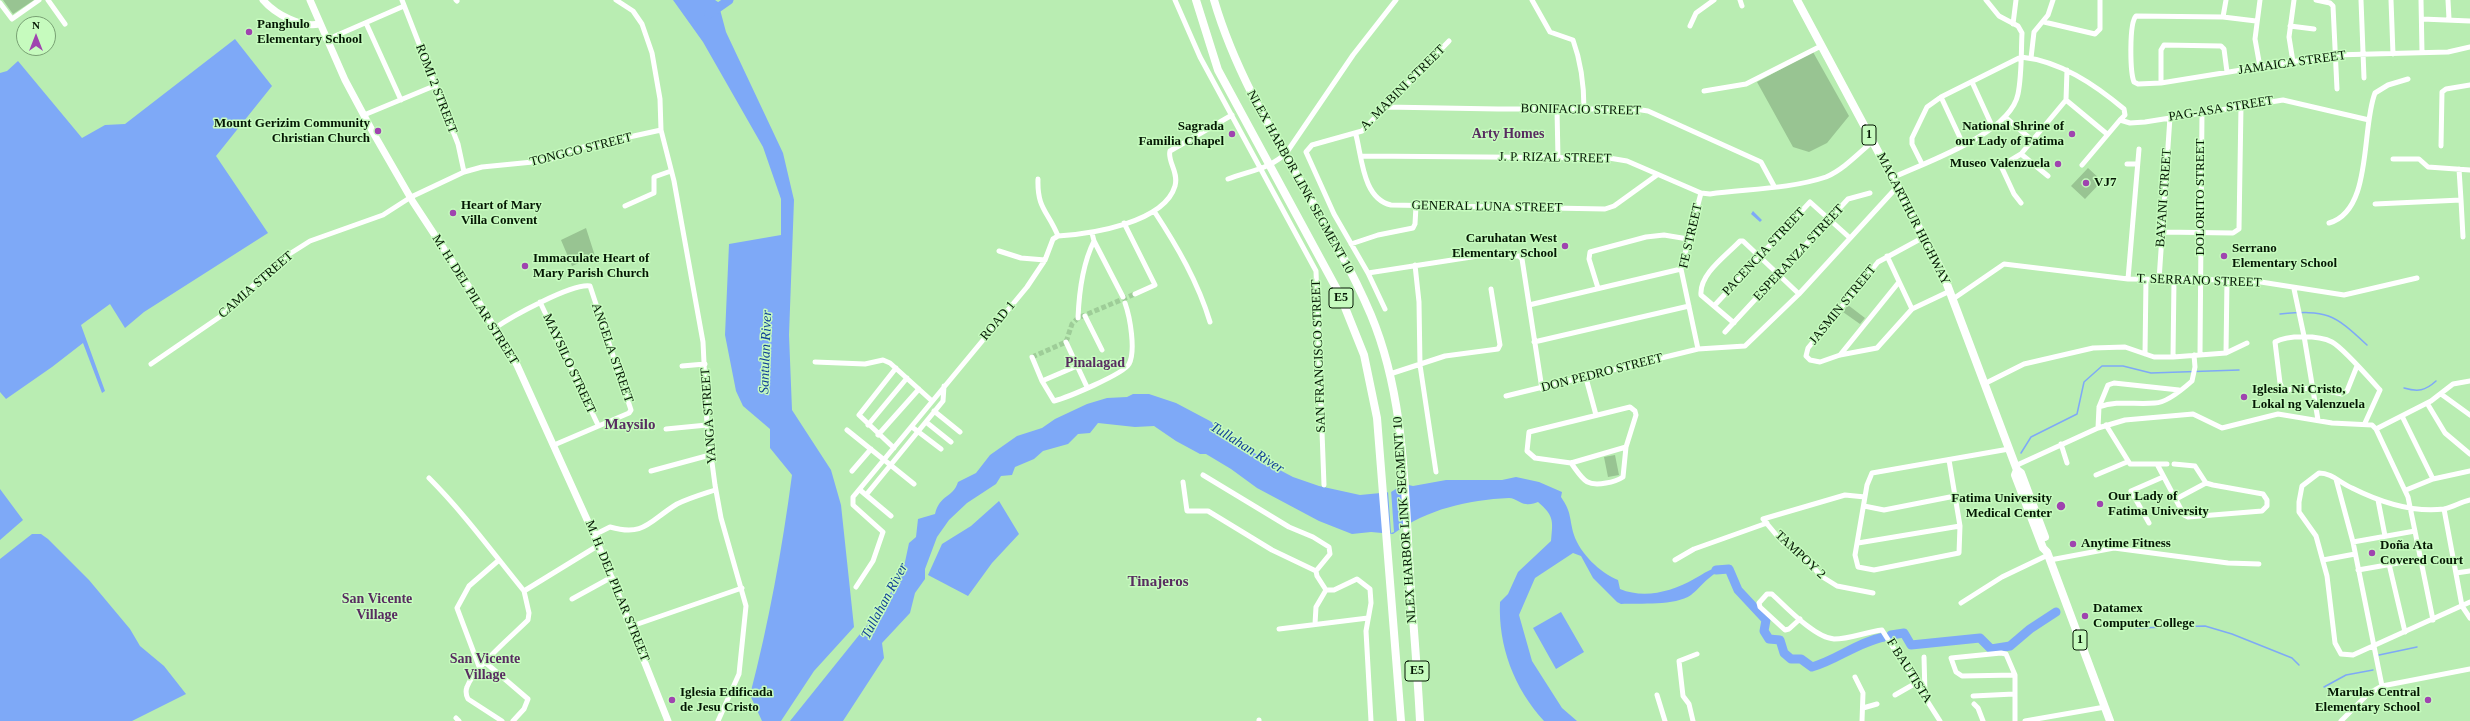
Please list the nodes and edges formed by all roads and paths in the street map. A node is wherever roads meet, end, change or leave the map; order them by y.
1 (39, 0) edge
2 (48, 0) edge
3 (263, 0) edge
4 (310, 0) edge
5 (402, 0) edge
6 (616, 0) edge
7 (1176, 0) edge
8 (1196, 0) edge
9 (1214, 0) edge
10 (1396, 0) edge
11 (1532, 0) edge
12 (1714, 0) edge
13 (1796, 0) edge
14 (1986, 0) edge
15 (2016, 0) edge
16 (2053, 0) edge
17 (2100, 0) edge
18 (2226, 0) edge
19 (2260, 0) edge
20 (2294, 0) edge
21 (2316, 0) edge
22 (2361, 0) edge
23 (2391, 0) edge
24 (2421, 0) edge
25 (2448, 0) edge
26 (0, 3) edge
27 (404, 6) junction
28 (2223, 17) junction
29 (2422, 19) junction
30 (2449, 19) junction
31 (2256, 21) junction
32 (2470, 21) edge
33 (2044, 22) junction
34 (366, 23) junction
35 (65, 24) dead end
36 (320, 24) junction
37 (2013, 24) junction
38 (1690, 26) dead end
39 (2290, 26) junction
40 (2314, 29) dead end
41 (326, 40) junction
42 (1449, 41) dead end
43 (1821, 46) junction
44 (2470, 47) edge
45 (2422, 52) junction
46 (2334, 54) junction
47 (2364, 54) junction
48 (2393, 54) junction
49 (2021, 57) junction
50 (2031, 58) junction
51 (2293, 62) junction
52 (2260, 67) junction
53 (2067, 70) junction
54 (2227, 72) junction
55 (2364, 78) dead end
56 (2408, 79) dead end
57 (1972, 82) junction
58 (2161, 83) junction
59 (434, 86) junction
60 (2470, 86) edge
61 (2337, 89) dead end
62 (1704, 91) dead end
63 (1941, 97) junction
64 (401, 100) junction
65 (2066, 100) junction
66 (2241, 106) junction
67 (1386, 107) junction
68 (1557, 109) junction
69 (1584, 109) junction
70 (2202, 112) junction
71 (364, 115) junction
72 (1232, 115) junction
73 (2005, 117) junction
74 (2170, 117) junction
75 (2120, 120) junction
76 (2369, 120) junction
77 (1993, 128) junction
78 (661, 130) junction
79 (2107, 134) junction
80 (1356, 135) junction
81 (2033, 141) junction
82 (1873, 142) junction
83 (1963, 144) junction
84 (2441, 146) dead end
85 (2139, 149) dead end
86 (2021, 154) junction
87 (1361, 156) junction
88 (1558, 158) junction
89 (2393, 159) dead end
90 (1922, 164) junction
91 (2127, 164) dead end
92 (2137, 164) junction
93 (2082, 165) dead end
94 (1261, 169) junction
95 (2459, 169) junction
96 (2470, 170) edge
97 (671, 171) junction
98 (464, 172) junction
99 (1657, 175) junction
100 (2048, 176) dead end
101 (1892, 178) junction
102 (1038, 179) dead end
103 (1228, 179) dead end
104 (1774, 186) junction
105 (1897, 187) junction
106 (1701, 193) junction
107 (1870, 193) dead end
108 (410, 197) junction
109 (2461, 200) junction
110 (2021, 203) dead end
111 (2375, 204) dead end
112 (625, 206) dead end
113 (1416, 206) junction
114 (1154, 211) junction
115 (1830, 219) junction
116 (1124, 223) junction
117 (2329, 223) dead end
118 (2162, 232) junction
119 (1092, 233) junction
120 (2201, 233) junction
121 (1057, 236) junction
122 (1924, 237) junction
123 (2463, 237) dead end
124 (1850, 238) junction
125 (1688, 239) junction
126 (1094, 241) junction
127 (1351, 244) junction
128 (999, 251) dead end
129 (1888, 256) junction
130 (1758, 257) junction
131 (1045, 260) junction
132 (1415, 265) junction
133 (1680, 269) junction
134 (1368, 273) junction
135 (1778, 275) junction
136 (2417, 278) dead end
137 (2128, 279) junction
138 (2146, 280) junction
139 (2159, 280) junction
140 (2174, 280) junction
141 (2201, 280) junction
142 (2227, 280) junction
143 (1899, 282) junction
144 (1598, 288) junction
145 (1491, 289) dead end
146 (2294, 289) junction
147 (1950, 291) junction
148 (1135, 294) tunnel mouth
149 (1799, 294) junction
150 (1123, 297) dead end
151 (1953, 299) junction
152 (540, 302) junction
153 (1125, 303) dead end
154 (1529, 305) junction
155 (1689, 306) junction
156 (1714, 306) junction
157 (1385, 309) dead end
158 (1912, 309) junction
159 (1085, 316) dead end
160 (1078, 318) dead end
161 (1210, 322) dead end
162 (1734, 323) junction
163 (495, 328) junction
164 (1725, 332) dead end
165 (2304, 336) junction
166 (1066, 342) dead end
167 (1534, 342) junction
168 (2247, 343) dead end
169 (1698, 349) junction
170 (1102, 350) dead end
171 (2226, 353) junction
172 (2145, 354) junction
173 (1840, 355) junction
174 (2194, 355) junction
175 (2200, 355) junction
176 (1032, 357) dead end
177 (2173, 357) junction
178 (815, 362) dead end
179 (151, 364) dead end
180 (706, 364) junction
181 (1420, 365) junction
182 (682, 366) dead end
183 (1077, 366) junction
184 (2357, 366) junction
185 (896, 368) junction
186 (1393, 374) dead end
187 (907, 378) junction
188 (1586, 378) junction
189 (1042, 381) junction
190 (2470, 381) edge
191 (1984, 384) junction
192 (944, 385) junction
193 (1087, 387) junction
194 (2313, 388) junction
195 (919, 389) junction
196 (1542, 389) junction
197 (2179, 390) junction
198 (2441, 394) junction
199 (1506, 396) dead end
200 (932, 401) junction
201 (2427, 403) junction
202 (2099, 408) junction
203 (934, 411) junction
204 (1596, 415) junction
205 (2470, 415) edge
206 (2402, 416) junction
207 (2318, 420) junction
208 (926, 422) junction
209 (2365, 424) junction
210 (598, 425) junction
211 (707, 425) junction
212 (868, 425) junction
213 (2106, 425) junction
214 (912, 427) junction
215 (2098, 428) junction
216 (666, 429) dead end
217 (2376, 429) junction
218 (847, 430) dead end
219 (918, 432) junction
220 (960, 432) dead end
221 (878, 435) junction
222 (951, 442) dead end
223 (2061, 444) junction
224 (554, 445) junction
225 (1626, 447) junction
226 (894, 448) junction
227 (871, 449) junction
228 (941, 449) dead end
229 (2009, 449) junction
230 (2470, 454) edge
231 (710, 455) junction
232 (884, 460) junction
233 (1949, 460) junction
234 (2127, 462) junction
235 (1571, 463) junction
236 (2067, 463) dead end
237 (2157, 464) junction
238 (2167, 464) dead end
239 (2174, 464) dead end
240 (891, 465) junction
241 (2016, 468) junction
242 (2470, 470) edge
243 (651, 471) dead end
244 (852, 471) dead end
245 (1436, 472) dead end
246 (1203, 475) dead end
247 (2096, 475) dead end
248 (2162, 477) junction
249 (429, 478) dead end
250 (2336, 479) junction
251 (2433, 479) junction
252 (1183, 482) dead end
253 (2206, 483) junction
254 (914, 484) dead end
255 (1324, 484) dead end
256 (716, 490) junction
257 (860, 490) junction
258 (2406, 490) junction
259 (866, 495) junction
260 (1955, 496) junction
261 (1865, 497) junction
262 (2176, 499) junction
263 (2378, 500) junction
264 (2470, 500) edge
265 (1864, 506) junction
266 (2411, 509) junction
267 (2444, 509) junction
268 (891, 516) dead end
269 (1767, 523) junction
270 (2149, 523) dead end
271 (1960, 526) junction
272 (2415, 531) junction
273 (594, 534) junction
274 (2385, 536) junction
275 (2353, 542) junction
276 (1858, 543) junction
277 (599, 545) junction
278 (2355, 554) junction
279 (2048, 555) junction
280 (2421, 559) junction
281 (499, 560) junction
282 (1675, 560) dead end
283 (2323, 560) junction
284 (2259, 564) dead end
285 (2388, 564) junction
286 (2358, 570) junction
287 (1316, 571) junction
288 (2470, 571) edge
289 (2456, 573) junction
290 (612, 577) junction
291 (856, 587) dead end
292 (742, 588) junction
293 (1326, 590) junction
294 (524, 591) junction
295 (1873, 593) dead end
296 (572, 599) dead end
297 (2470, 602) edge
298 (1961, 603) dead end
299 (2462, 606) junction
300 (1368, 618) junction
301 (2470, 618) edge
302 (1800, 619) junction
303 (2433, 620) junction
304 (1315, 624) junction
305 (632, 626) junction
306 (1279, 629) dead end
307 (2405, 632) junction
308 (2373, 646) junction
309 (1697, 654) dead end
310 (1924, 657) dead end
311 (486, 663) junction
312 (480, 669) junction
313 (2470, 669) edge
314 (2015, 675) junction
315 (1855, 677) dead end
316 (1916, 683) junction
317 (2382, 686) junction
318 (2014, 694) junction
319 (1657, 695) dead end
320 (1895, 695) dead end
321 (1925, 695) junction
322 (1973, 696) dead end
323 (1877, 704) dead end
324 (1974, 704) dead end
325 (2105, 707) junction
326 (1864, 708) junction
327 (502, 721) edge
328 (513, 721) edge
329 (668, 721) edge
330 (718, 721) edge
331 (1371, 721) edge
332 (1401, 721) edge
333 (1420, 721) edge
334 (1666, 721) edge
335 (1693, 721) edge
336 (1862, 721) edge
337 (1940, 721) edge
338 (1983, 721) edge
339 (2015, 721) edge
340 (2025, 721) edge
341 (2110, 721) edge
342 (2341, 721) edge

1 - 26 street
2 - 35 street
3 - 36 main road
4 - 36 main road, M. H. DEL PILAR STREET
5 - 27 street, ROMI 2 STREET
6 - 78 street, YANGA STREET
7 - 72 street, SAN FRANCISCO STREET
8 - 332 highway, NLEX HARBOR LINK SEGMENT 10 / E5
9 - 333 highway, NLEX HARBOR LINK SEGMENT 10 / E5
10 - 94 street
11 - 69 street
12 - 38 street
13 - 43 highway, MACARTHUR HIGHWAY / 1
14 - 37 street
15 - 37 street
16 - 33 street
17 - 33 street
18 - 28 street
19 - 31 street
20 - 39 street
21 - 46 street
22 - 47 street
23 - 48 street
24 - 29 street
25 - 30 street
27 - 34 street
27 - 59 street, ROMI 2 STREET
28 - 31 street
28 - 58 street, JAMAICA STREET
29 - 30 street
29 - 45 street
30 - 32 street
31 - 52 street
33 - 50 street
34 - 41 street
34 - 64 street
36 - 41 main road, M. H. DEL PILAR STREET
37 - 49 street
39 - 40 street
39 - 51 street
41 - 71 main road, M. H. DEL PILAR STREET
42 - 67 street, A. MABINI STREET
43 - 62 street
43 - 82 highway, MACARTHUR HIGHWAY / 1
44 - 45 street, JAMAICA STREET
45 - 48 street, JAMAICA STREET
46 - 47 street, JAMAICA STREET
46 - 51 street, JAMAICA STREET
46 - 61 street
47 - 48 street, JAMAICA STREET
47 - 55 street
49 - 50 street
49 - 57 street
49 - 73 street
50 - 53 street
51 - 52 street, JAMAICA STREET
52 - 54 street, JAMAICA STREET
53 - 65 street
53 - 75 street
54 - 58 street, JAMAICA STREET
54 - 58 street
56 - 76 street
57 - 63 street
57 - 77 street
59 - 64 street
59 - 98 street, ROMI 2 STREET
60 - 84 street
63 - 83 street
63 - 90 street
64 - 71 street
65 - 79 street
65 - 81 street
66 - 70 street, PAG-ASA STREET
66 - 76 street, PAG-ASA STREET
66 - 120 street
67 - 68 street, BONIFACIO STREET
67 - 80 street, A. MABINI STREET
68 - 69 street, BONIFACIO STREET
68 - 88 street
69 - 104 street, BONIFACIO STREET
70 - 74 street, PAG-ASA STREET
70 - 120 street, DOLORITO STREET
71 - 108 main road, M. H. DEL PILAR STREET
72 - 94 street, SAN FRANCISCO STREET
72 - 114 street
73 - 77 street
73 - 81 street
74 - 75 street, PAG-ASA STREET
74 - 118 street, BAYANI STREET
75 - 79 street
76 - 117 street
77 - 83 street
78 - 97 street, YANGA STREET
78 - 98 street, TONGCO STREET
79 - 93 street
80 - 87 street, GENERAL LUNA STREET
80 - 127 street
81 - 86 street
82 - 101 highway, MACARTHUR HIGHWAY / 1
82 - 104 street, J. P. RIZAL STREET
83 - 90 street
85 - 92 street
86 - 100 street
86 - 110 street
87 - 88 street, J. P. RIZAL STREET
87 - 113 street, GENERAL LUNA STREET
88 - 99 street, J. P. RIZAL STREET
89 - 95 street
90 - 101 street
91 - 92 street
92 - 137 street
94 - 103 street
94 - 255 street, SAN FRANCISCO STREET
95 - 96 street
95 - 109 street
97 - 112 street
97 - 180 street, YANGA STREET
98 - 108 street, TONGCO STREET
99 - 106 street, J. P. RIZAL STREET
99 - 113 street, GENERAL LUNA STREET
101 - 105 highway, MACARTHUR HIGHWAY / 1
102 - 121 street
104 - 106 street, J. P. RIZAL STREET
105 - 122 highway, MACARTHUR HIGHWAY / 1
105 - 124 street, DON PEDRO STREET
106 - 125 street, FE STREET
107 - 115 street, ESPERANZA STREET
108 - 163 main road, M. H. DEL PILAR STREET
108 - 179 street, CAMIA STREET
109 - 111 street
109 - 123 street
113 - 127 street
114 - 116 street
114 - 161 street
115 - 124 street, PACENCIA STREET
115 - 130 street, PACENCIA STREET
115 - 135 street, ESPERANZA STREET
116 - 119 street
116 - 148 street
118 - 120 street
118 - 139 street, BAYANI STREET
119 - 121 street
119 - 126 street
120 - 141 street, DOLORITO STREET
121 - 131 street, ROAD 1
122 - 129 street, JASMIN STREET
122 - 147 highway, MACARTHUR HIGHWAY / 1
124 - 149 street, DON PEDRO STREET
125 - 133 street, FE STREET
125 - 144 street
126 - 150 street
126 - 160 street
127 - 134 street
128 - 131 street
129 - 143 street
129 - 173 street, JASMIN STREET
130 - 135 street
130 - 156 street, PACENCIA STREET
130 - 156 street
131 - 192 street, ROAD 1
132 - 134 street
132 - 154 street
132 - 181 street
133 - 144 street
133 - 155 street, FE STREET
134 - 157 street
135 - 149 street
135 - 162 street, ESPERANZA STREET
136 - 146 street, T. SERRANO STREET
137 - 138 street, T. SERRANO STREET
137 - 151 street, T. SERRANO STREET
138 - 139 street, T. SERRANO STREET
138 - 172 street
139 - 140 street, T. SERRANO STREET
140 - 141 street, T. SERRANO STREET
140 - 177 street
141 - 142 street, T. SERRANO STREET
141 - 175 street, DOLORITO STREET
142 - 146 street, T. SERRANO STREET
142 - 171 street
143 - 158 street
143 - 173 street
144 - 154 street
145 - 181 street
146 - 165 street
147 - 151 highway, MACARTHUR HIGHWAY / 1
147 - 158 street
149 - 169 street, DON PEDRO STREET
151 - 191 highway, MACARTHUR HIGHWAY / 1
152 - 163 street
152 - 210 street, MAYSILO STREET
152 - 210 street, ANGELA STREET
153 - 193 street
154 - 167 street
155 - 167 street
155 - 169 street, FE STREET
156 - 162 street
158 - 173 street
159 - 170 street
162 - 164 street, ESPERANZA STREET
163 - 224 main road, M. H. DEL PILAR STREET
165 - 184 street
165 - 194 street
165 - 194 street
166 - 183 street
167 - 196 street
168 - 171 street
169 - 188 street, DON PEDRO STREET
171 - 175 street
172 - 177 street
172 - 191 street
174 - 175 street
174 - 177 street
174 - 197 street
176 - 189 street
178 - 185 street
180 - 182 street
180 - 211 street, YANGA STREET
181 - 186 street
181 - 245 street
183 - 189 street
183 - 193 street
184 - 194 street
184 - 209 street
185 - 187 street
185 - 212 street
187 - 195 street
187 - 212 street
188 - 196 street, DON PEDRO STREET
188 - 204 street
189 - 193 street
190 - 198 street
191 - 229 highway, MACARTHUR HIGHWAY / 1
192 - 200 street, ROAD 1
192 - 203 street
194 - 207 street
195 - 200 street
195 - 221 street
196 - 199 street, DON PEDRO STREET
197 - 202 street
197 - 202 street
198 - 201 street
198 - 205 street
200 - 214 street, ROAD 1
201 - 206 street
201 - 230 street
202 - 215 street
203 - 208 street
203 - 220 street
204 - 225 street
204 - 235 street
206 - 217 street
206 - 251 street
207 - 209 street
207 - 213 street
208 - 219 street
208 - 222 street
209 - 217 street
210 - 224 street, ANGELA STREET
211 - 216 street
211 - 231 street, YANGA STREET
212 - 221 street
213 - 215 street
213 - 234 street
214 - 219 street
214 - 226 street, ROAD 1
215 - 223 street
217 - 258 street
218 - 227 street
219 - 228 street
219 - 240 street
221 - 226 street
223 - 236 street
223 - 241 street
224 - 273 main road, M. H. DEL PILAR STREET
225 - 235 street
225 - 235 street
226 - 232 street, ROAD 1
227 - 232 street
227 - 244 street
229 - 233 street
229 - 241 highway, MACARTHUR HIGHWAY / 1
231 - 243 street
231 - 256 street, YANGA STREET
232 - 240 street
232 - 257 street, ROAD 1
233 - 260 street
233 - 261 street
234 - 237 street
234 - 247 street
237 - 238 street
237 - 248 street
239 - 253 street
240 - 254 street
240 - 259 street
241 - 279 highway, MACARTHUR HIGHWAY / 1
242 - 251 street
246 - 287 street
248 - 262 street
248 - 270 street
249 - 281 street
250 - 263 street
250 - 275 street
250 - 283 street
251 - 258 street
252 - 287 street
253 - 262 street
253 - 262 street
256 - 273 street
256 - 292 street, YANGA STREET
257 - 259 street
257 - 291 street, ROAD 1
258 - 266 street
259 - 268 street
260 - 265 street
260 - 271 street
261 - 265 street
261 - 269 street, TAMPOY 2
263 - 266 street
263 - 274 street
264 - 267 street
265 - 276 street
266 - 267 street
266 - 272 street
267 - 289 street
269 - 282 street
269 - 295 street, TAMPOY 2
271 - 276 street
271 - 276 street
272 - 274 street
272 - 280 street
273 - 277 main road, M. H. DEL PILAR STREET
274 - 275 street
275 - 278 street
277 - 290 main road, M. H. DEL PILAR STREET
277 - 294 street
278 - 283 street
278 - 286 street
279 - 284 street
279 - 298 street
279 - 325 highway, MACARTHUR HIGHWAY / 1
280 - 285 street
280 - 303 street
281 - 294 street
281 - 312 street
283 - 308 street
285 - 286 street
285 - 307 street
286 - 308 street
287 - 293 street
288 - 289 street
289 - 299 street
290 - 296 street
290 - 305 main road, M. H. DEL PILAR STREET
292 - 305 street
292 - 330 street, YANGA STREET
293 - 300 street
293 - 304 street
294 - 311 street
297 - 299 street
299 - 301 street
299 - 303 street
300 - 304 street
300 - 331 street
302 - 302 street, F BAUTISTA
302 - 316 street, F BAUTISTA
303 - 307 street
304 - 306 street
305 - 329 main road, M. H. DEL PILAR STREET
307 - 308 street
308 - 317 street
309 - 335 street
310 - 321 street
311 - 312 street
311 - 328 street
312 - 327 street
313 - 317 street
314 - 314 street
314 - 318 street
315 - 326 street
316 - 320 street
316 - 321 street, F BAUTISTA
317 - 342 street
318 - 322 street
318 - 339 street
319 - 334 street
321 - 337 street, F BAUTISTA
323 - 326 street
324 - 338 street
325 - 340 street
325 - 341 highway, MACARTHUR HIGHWAY / 1
326 - 336 street

